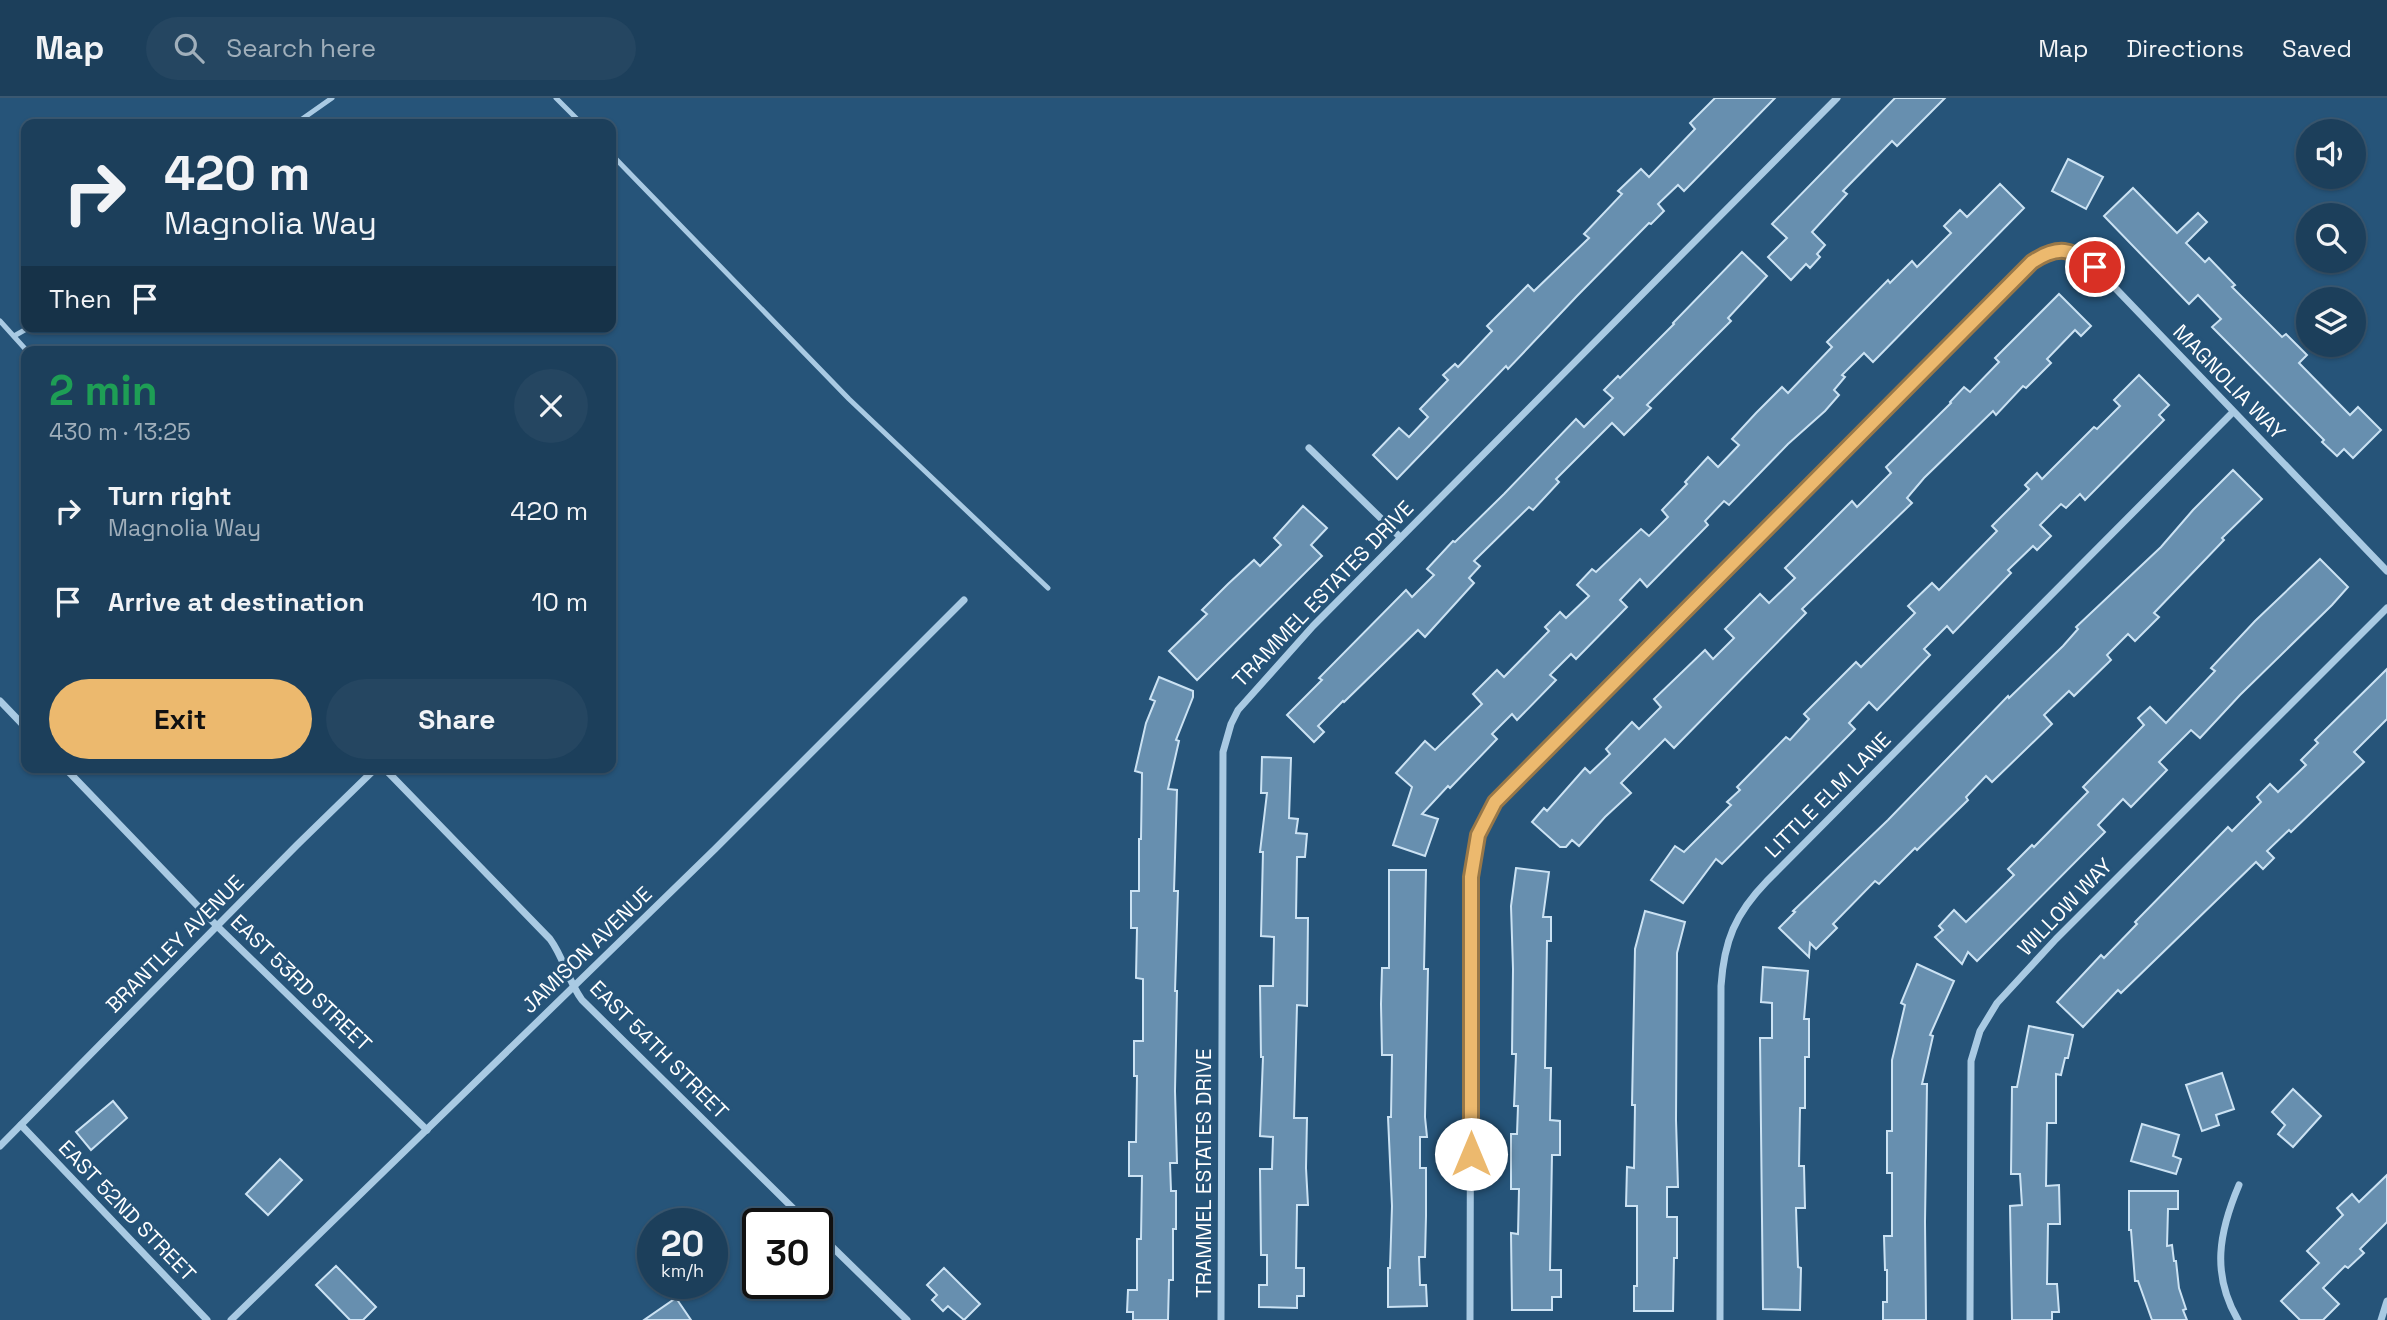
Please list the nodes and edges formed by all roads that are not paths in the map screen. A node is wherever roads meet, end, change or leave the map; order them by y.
1 (332, 98) edge
2 (556, 98) edge
3 (1837, 98) edge
4 (303, 119) edge
5 (577, 119) edge
6 (616, 159) edge
7 (0, 321) edge
8 (21, 332) edge
9 (14, 336) junction
10 (23, 346) edge
11 (2233, 412) junction
12 (1309, 448) dead end
13 (1400, 537) junction
14 (2387, 571) edge
15 (1048, 588) dead end
16 (964, 600) dead end
17 (2387, 608) edge
18 (0, 701) edge
19 (21, 723) edge
20 (70, 773) edge
21 (371, 773) edge
22 (389, 773) edge
23 (217, 926) junction
24 (573, 988) junction
25 (21, 1125) junction
26 (427, 1130) junction
27 (0, 1146) edge
28 (2239, 1185) dead end
29 (793, 1208) edge
30 (833, 1248) edge
31 (2387, 1301) edge
32 (207, 1320) edge
33 (231, 1320) edge
34 (907, 1320) edge
35 (1221, 1320) edge
36 (1470, 1320) edge
37 (1720, 1320) edge
38 (1970, 1320) edge
39 (2238, 1320) edge
40 (2381, 1320) edge

1 - 4 lane
2 - 5 lane
3 - 13 street, TRAMMEL ESTATES DRIVE
6 - 15 lane
7 - 9 lane
8 - 9 lane
9 - 10 lane
11 - 14 street, MAGNOLIA WAY
11 - 36 street, MAGNOLIA WAY
11 - 37 street, LITTLE ELM LANE
12 - 13 street
13 - 35 street, TRAMMEL ESTATES DRIVE
16 - 24 street, JAMISON AVENUE
17 - 38 street, WILLOW WAY
18 - 19 street
20 - 23 street, EAST 53RD STREET
21 - 23 street, BRANTLEY AVENUE
22 - 24 street, EAST 54TH STREET
23 - 25 street, BRANTLEY AVENUE
23 - 26 street, EAST 53RD STREET
24 - 26 street, JAMISON AVENUE
24 - 29 street, EAST 54TH STREET
25 - 27 street, BRANTLEY AVENUE
25 - 32 street, EAST 52ND STREET
26 - 33 street, JAMISON AVENUE
28 - 39 street
30 - 34 street
31 - 40 street

